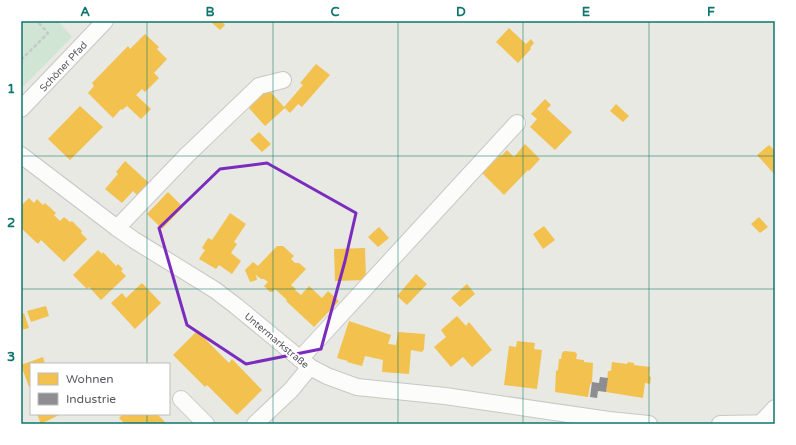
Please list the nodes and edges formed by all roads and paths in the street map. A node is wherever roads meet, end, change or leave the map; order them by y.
1 (37, 21) edge
2 (104, 21) edge
3 (21, 60) edge
4 (283, 80) dead end
5 (21, 110) edge
6 (517, 123) dead end
7 (21, 155) edge
8 (117, 228) junction
9 (305, 363) junction
10 (181, 398) dead end
11 (775, 408) edge
12 (768, 423) edge
13 (206, 424) edge
14 (255, 424) edge
15 (649, 424) edge
16 (720, 424) edge

1 - 3 path
2 - 5 street, Schöner Pfad
4 - 8 street
6 - 9 street
7 - 8 street, Untermarkstraße
8 - 9 street, Untermarkstraße
9 - 14 street
9 - 15 street, Untermarkstraße
10 - 13 street
11 - 12 street
12 - 16 street

